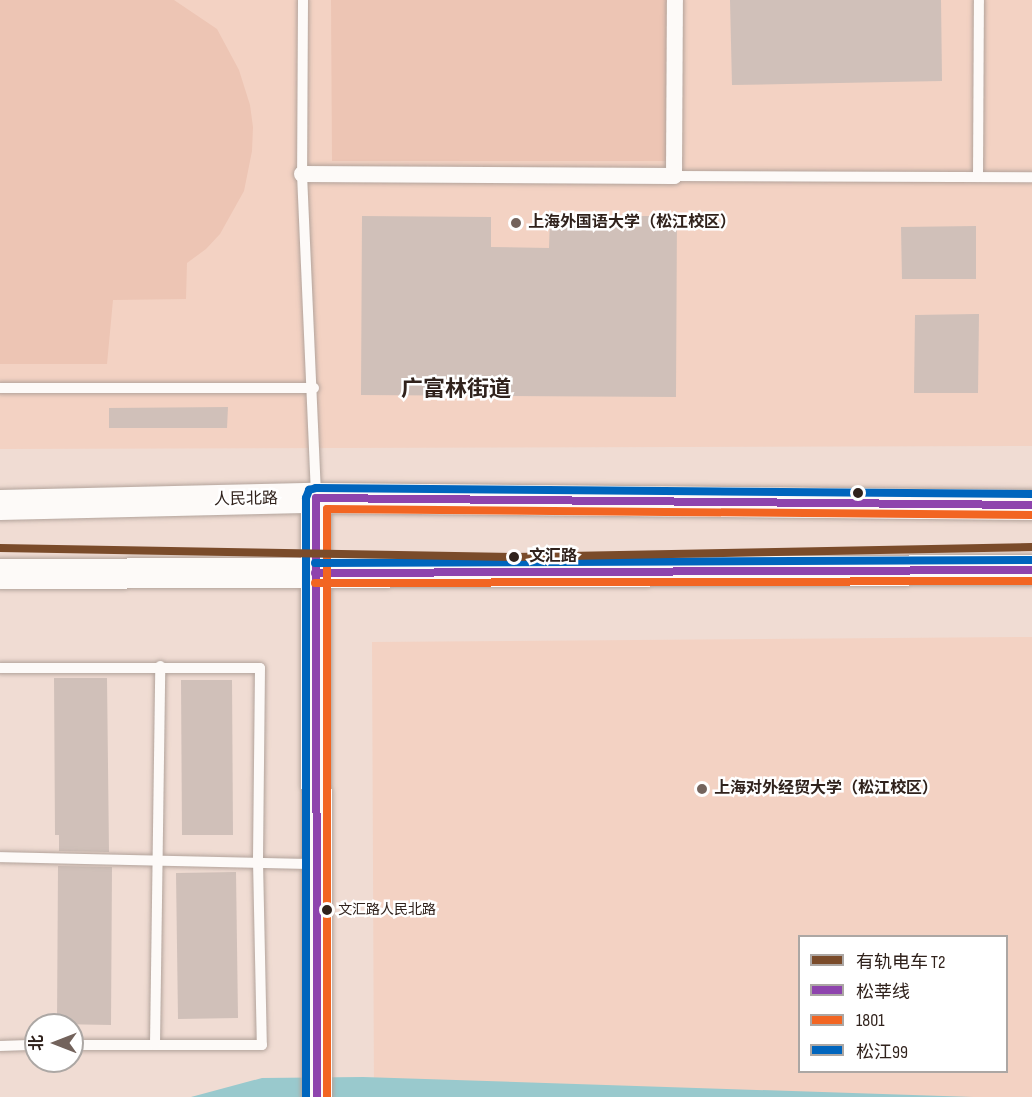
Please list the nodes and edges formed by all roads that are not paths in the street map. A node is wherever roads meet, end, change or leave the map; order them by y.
1 (303, 0) edge
2 (675, 0) edge
3 (979, 0) edge
4 (302, 174) junction
5 (674, 176) junction
6 (978, 177) junction
7 (1032, 177) edge
8 (0, 388) edge
9 (314, 388) junction
10 (316, 498) junction
11 (0, 505) edge
12 (1032, 505) edge
13 (1032, 570) edge
14 (315, 573) junction
15 (0, 574) edge
16 (160, 666) junction
17 (0, 668) edge
18 (0, 857) edge
19 (157, 859) junction
20 (258, 861) junction
21 (316, 864) junction
22 (24, 1045) edge
23 (84, 1045) edge
24 (154, 1045) junction
25 (0, 1046) edge
26 (317, 1097) edge

1 - 4 lane
2 - 5 street
3 - 6 lane
4 - 5 street
4 - 9 lane
5 - 6 lane
6 - 7 lane
8 - 9 lane
9 - 10 lane
10 - 11 main road, 人民北路
10 - 12 main road, 人民北路
10 - 14 main road
13 - 14 main road
14 - 15 main road
14 - 21 main road
16 - 17 lane
16 - 19 lane
16 - 20 lane
18 - 19 lane
19 - 20 lane
19 - 24 lane
20 - 21 lane
20 - 24 lane
21 - 26 main road
22 - 25 lane
23 - 24 lane

